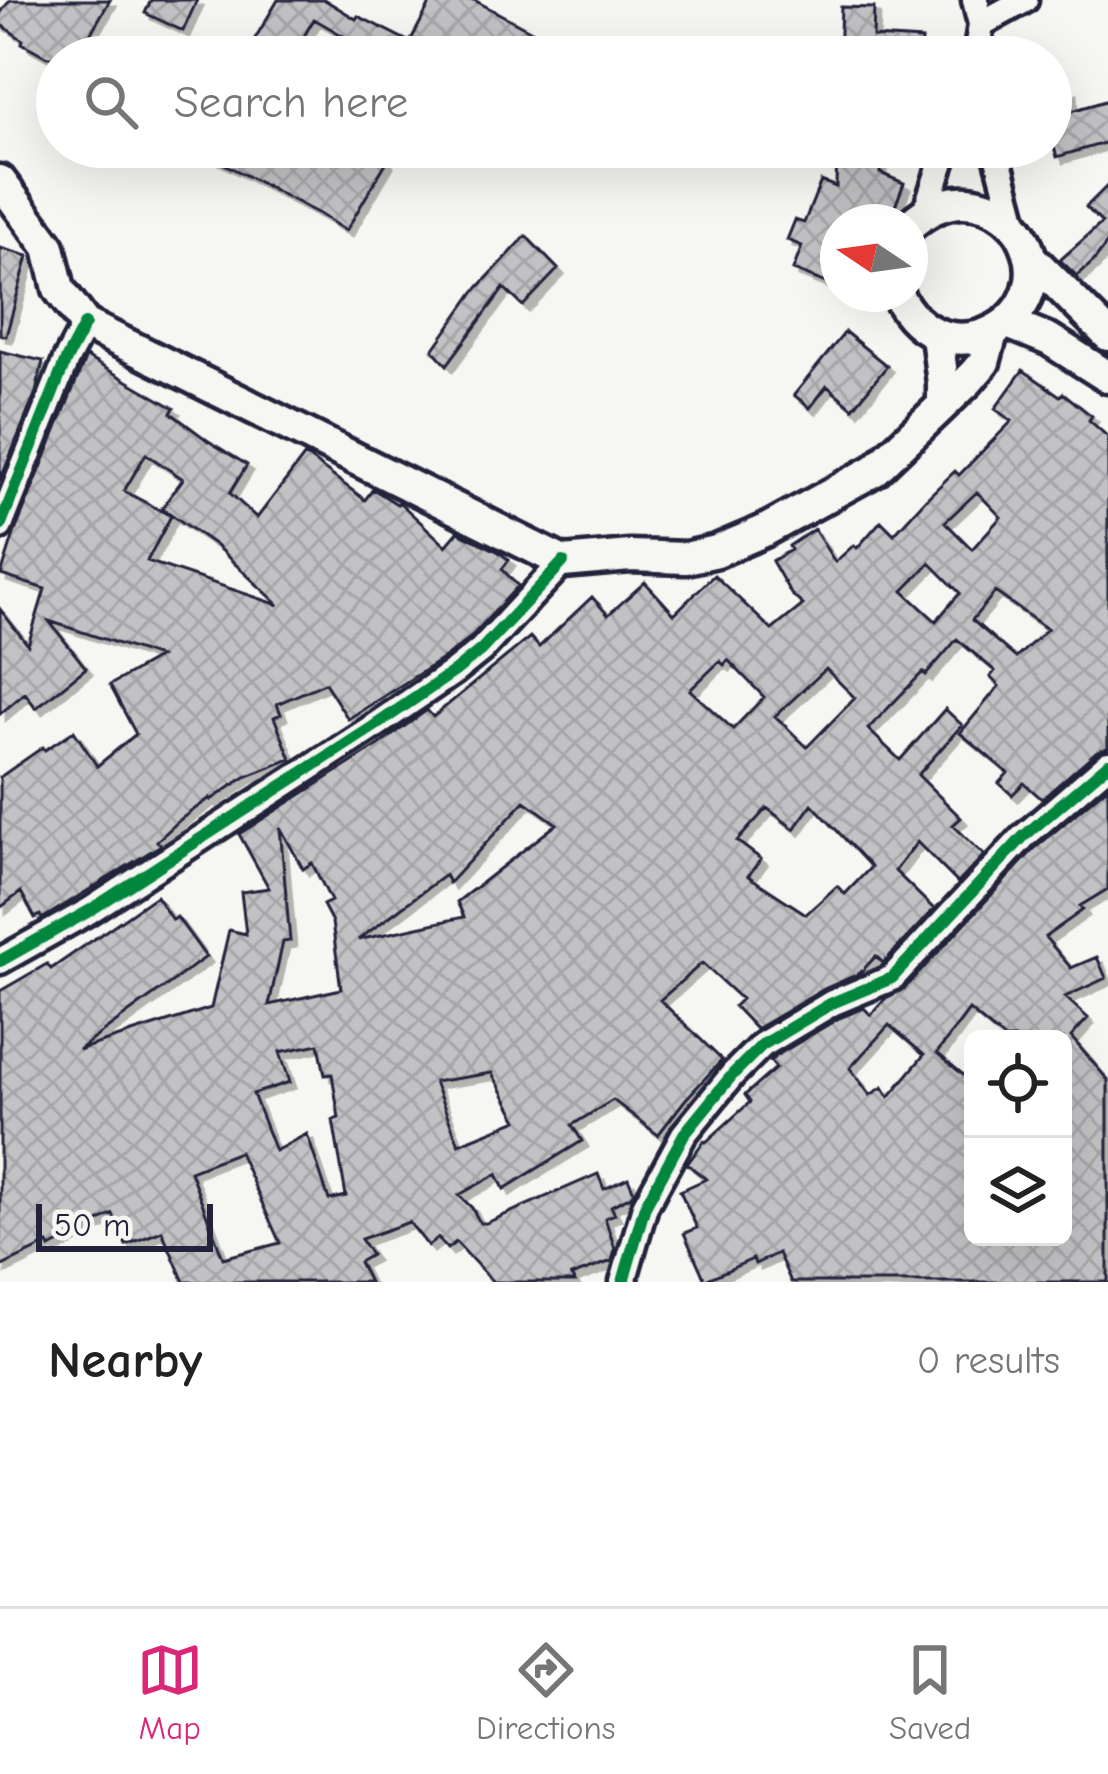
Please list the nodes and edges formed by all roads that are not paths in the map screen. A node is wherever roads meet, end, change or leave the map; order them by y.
1 (1025, 0) edge
2 (978, 12) edge
3 (938, 168) edge
4 (1001, 168) edge
5 (0, 181) edge
6 (924, 204) edge
7 (928, 213) edge
8 (1016, 226) junction
9 (1031, 258) junction
10 (906, 312) edge
11 (85, 324) junction
12 (1000, 328) junction
13 (1108, 335) edge
14 (937, 336) junction
15 (1108, 377) edge
16 (943, 403) junction
17 (0, 526) edge
18 (563, 562) junction
19 (1108, 764) edge
20 (0, 962) edge
21 (623, 1282) edge

1 - 2 street
3 - 6 street
4 - 8 street
5 - 11 main road
7 - 8 main road
8 - 9 main road
9 - 12 main road
9 - 13 main road
10 - 14 main road
11 - 17 street
11 - 18 main road
12 - 14 main road
12 - 15 main road
12 - 16 main road
14 - 16 main road
16 - 18 main road
18 - 20 street
19 - 21 street

